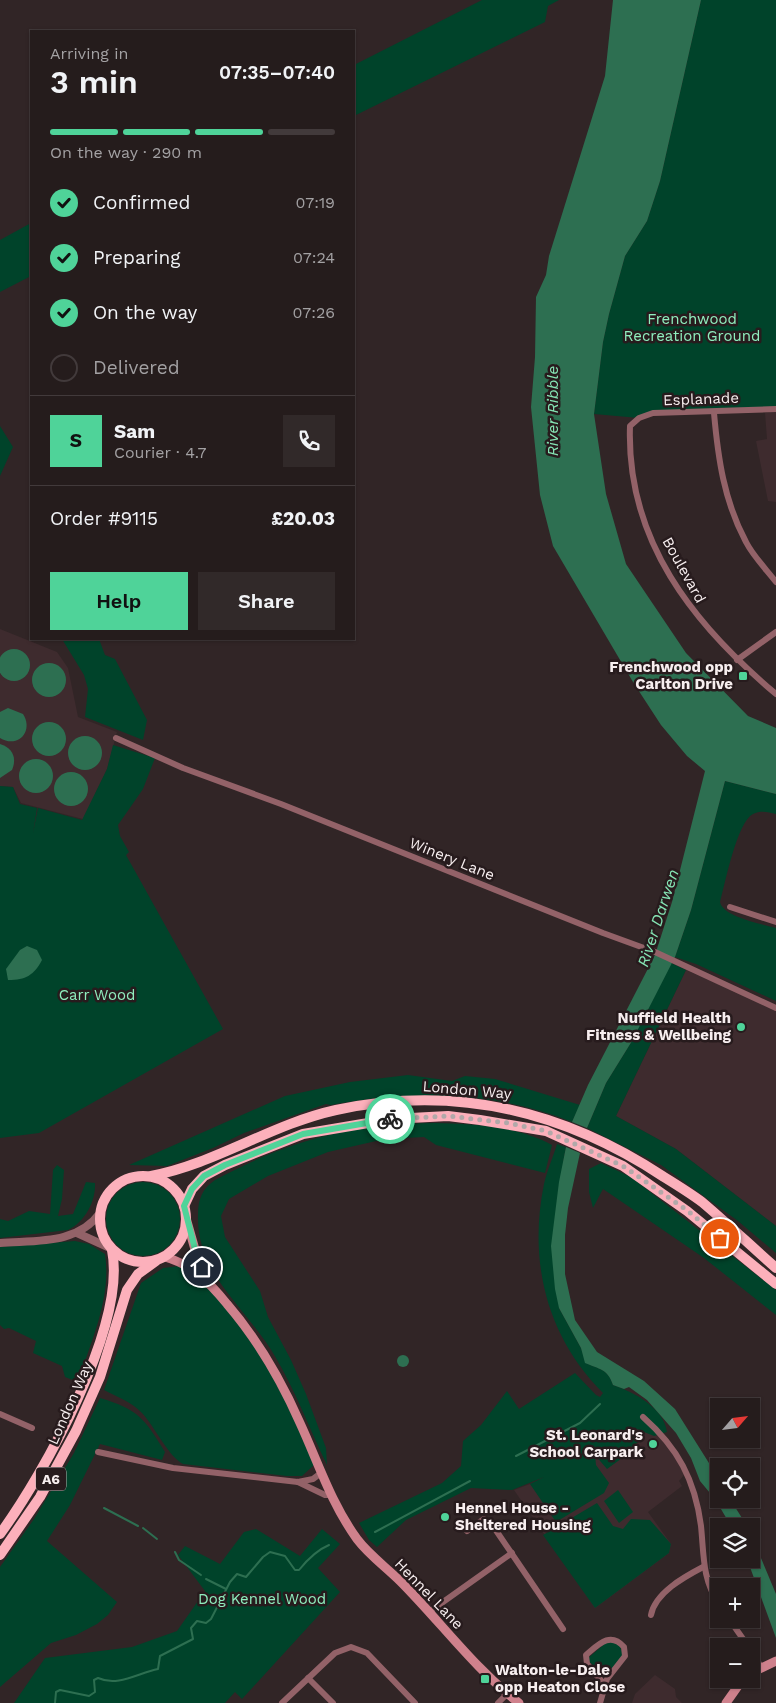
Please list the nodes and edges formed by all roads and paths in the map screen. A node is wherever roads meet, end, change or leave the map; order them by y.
1 (776, 409) edge
2 (714, 413) junction
3 (630, 426) joint
4 (776, 582) edge
5 (776, 632) edge
6 (737, 660) junction
7 (776, 694) edge
8 (116, 738) dead end
9 (730, 907) dead end
10 (776, 922) edge
11 (776, 1008) edge
12 (151, 1176) junction
13 (184, 1206) junction
14 (100, 1213) junction
15 (186, 1218) junction
16 (78, 1233) junction
17 (0, 1243) edge
18 (111, 1249) junction
19 (161, 1259) junction
20 (776, 1268) edge
21 (207, 1280) junction
22 (776, 1284) edge
23 (0, 1414) edge
24 (643, 1417) dead end
25 (32, 1428) dead end
26 (98, 1452) dead end
27 (321, 1473) junction
28 (298, 1482) junction
29 (331, 1495) junction
30 (467, 1531) dead end
31 (0, 1534) edge
32 (512, 1553) junction
33 (0, 1555) edge
34 (704, 1567) junction
35 (710, 1589) edge
36 (429, 1612) junction
37 (651, 1615) dead end
38 (564, 1629) dead end
39 (776, 1661) edge
40 (760, 1665) edge
41 (762, 1668) joint
42 (308, 1678) junction
43 (604, 1684) junction
44 (737, 1688) edge
45 (507, 1694) junction
46 (282, 1703) edge
47 (333, 1703) edge
48 (415, 1703) edge
49 (498, 1703) edge
50 (519, 1703) edge
51 (600, 1703) edge
52 (726, 1703) edge

1 - 2 street, Esplanade
2 - 3 street, Esplanade
2 - 4 street
3 - 6 street, Boulevard
5 - 6 street
6 - 7 street, Boulevard
8 - 11 street, Winery Lane
9 - 10 street
12 - 13 highway, A6
12 - 14 highway
12 - 20 highway, London Way
13 - 15 highway, A6
13 - 22 highway, London Way
14 - 16 street
14 - 18 highway, A6
15 - 19 highway, A6
15 - 21 main road, Hennel Lane
16 - 17 street
16 - 18 street
18 - 19 highway
18 - 31 highway, London Way / A6
19 - 21 main road, Hennel Lane
19 - 33 highway, London Way / A6
21 - 27 main road, Hennel Lane
23 - 25 street
24 - 34 street
26 - 28 street
27 - 28 street
27 - 29 main road, Hennel Lane
28 - 29 street
29 - 36 main road, Hennel Lane
30 - 32 street
32 - 36 street
32 - 38 street
34 - 35 street
34 - 37 street
36 - 45 main road, Hennel Lane
39 - 41 main road
40 - 41 street
42 - 46 street
42 - 47 street
42 - 48 street
43 - 43 street
43 - 51 street
44 - 52 main road
45 - 49 street
45 - 50 main road, Hennel Lane

